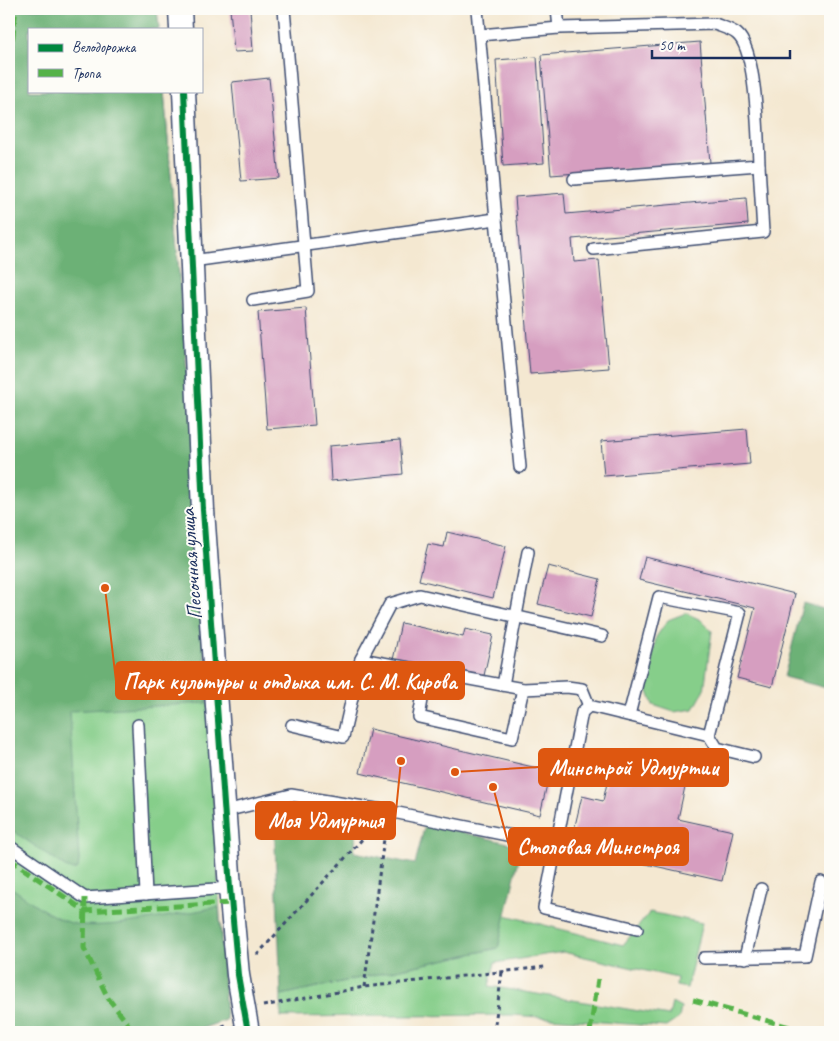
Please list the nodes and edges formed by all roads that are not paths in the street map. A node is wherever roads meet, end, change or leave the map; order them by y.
1 (180, 9) edge
2 (284, 9) edge
3 (477, 9) edge
4 (557, 9) edge
5 (181, 28) edge
6 (559, 28) junction
7 (480, 35) junction
8 (184, 92) edge
9 (759, 165) junction
10 (574, 180) dead end
11 (496, 218) junction
12 (304, 245) junction
13 (594, 249) dead end
14 (192, 261) junction
15 (254, 300) dead end
16 (520, 467) dead end
17 (528, 552) dead end
18 (515, 616) junction
19 (602, 636) dead end
20 (361, 659) junction
21 (427, 671) junction
22 (503, 685) junction
23 (523, 689) junction
24 (589, 706) junction
25 (629, 715) junction
26 (138, 725) dead end
27 (292, 725) dead end
28 (709, 735) junction
29 (754, 757) dead end
30 (225, 811) junction
31 (527, 839) dead end
32 (9, 846) edge
33 (821, 882) dead end
34 (230, 888) junction
35 (762, 889) dead end
36 (146, 894) junction
37 (637, 929) dead end
38 (704, 958) dead end
39 (745, 958) junction
40 (248, 1032) edge

1 - 5 street
2 - 12 lane
3 - 7 lane
4 - 6 lane
6 - 7 lane
6 - 9 lane
7 - 11 lane
8 - 14 street, Песочная улица
9 - 10 lane
9 - 13 lane
11 - 12 lane
11 - 16 lane
12 - 14 lane
12 - 15 lane
14 - 30 street, Песочная улица
17 - 18 lane
18 - 19 lane
18 - 20 lane
18 - 22 lane
20 - 21 lane
20 - 27 lane
21 - 22 lane
21 - 23 lane
22 - 23 lane
23 - 24 lane
24 - 25 lane
24 - 37 lane
25 - 28 lane
25 - 28 lane
26 - 36 lane
28 - 29 lane
30 - 31 lane
30 - 34 street, Песочная улица
32 - 36 lane
33 - 39 lane
34 - 36 lane
34 - 40 street, Песочная улица
35 - 39 lane
38 - 39 lane

